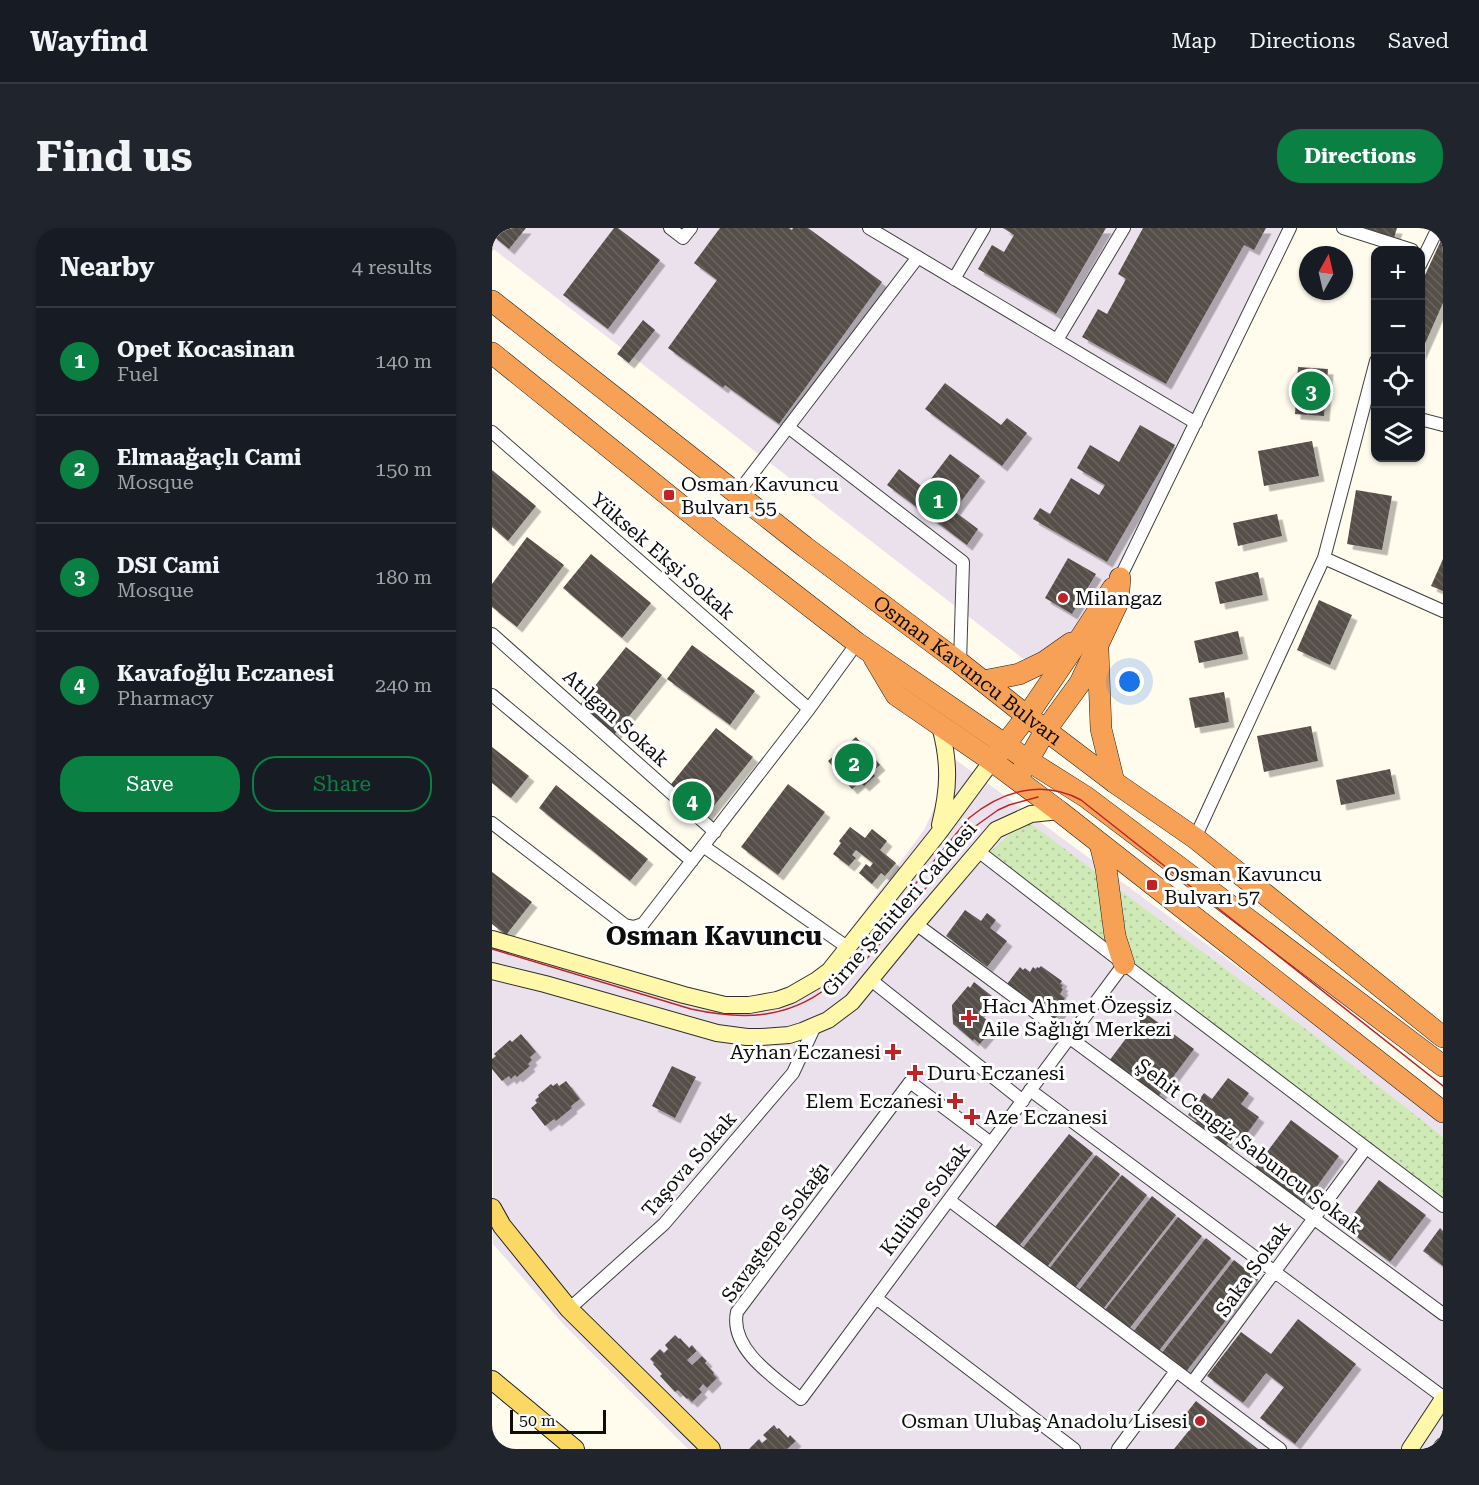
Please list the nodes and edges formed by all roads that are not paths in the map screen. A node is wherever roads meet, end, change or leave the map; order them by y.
1 (670, 228) edge
2 (691, 228) edge
3 (869, 228) edge
4 (984, 228) edge
5 (1124, 228) edge
6 (1290, 228) edge
7 (1343, 228) edge
8 (1438, 228) edge
9 (1399, 246) edge
10 (1425, 252) edge
11 (918, 257) junction
12 (954, 279) junction
13 (492, 301) edge
14 (1057, 340) junction
15 (492, 353) edge
16 (1370, 403) edge
17 (1425, 419) edge
18 (1442, 421) edge
19 (1196, 423) junction
20 (788, 427) junction
21 (492, 432) edge
22 (737, 494) junction
23 (1324, 558) junction
24 (1120, 578) joint
25 (1443, 611) edge
26 (492, 633) edge
27 (1090, 641) junction
28 (864, 648) junction
29 (960, 663) junction
30 (983, 681) junction
31 (492, 695) edge
32 (808, 709) junction
33 (1027, 716) junction
34 (940, 726) junction
35 (1046, 731) junction
36 (1005, 744) junction
37 (992, 761) junction
38 (1029, 761) junction
39 (1017, 779) junction
40 (1114, 782) junction
41 (1059, 811) junction
42 (492, 823) edge
43 (715, 831) junction
44 (938, 834) junction
45 (1195, 838) junction
46 (1100, 844) junction
47 (703, 846) junction
48 (978, 851) junction
49 (692, 861) junction
50 (916, 924) junction
51 (492, 939) edge
52 (847, 947) junction
53 (1124, 964) junction
54 (492, 972) edge
55 (871, 980) junction
56 (815, 1026) junction
57 (1070, 1037) junction
58 (1443, 1037) edge
59 (1443, 1066) edge
60 (1027, 1095) junction
61 (1443, 1112) edge
62 (991, 1143) junction
63 (1366, 1148) junction
64 (949, 1200) junction
65 (1443, 1206) edge
66 (492, 1208) edge
67 (1314, 1219) junction
68 (1275, 1272) junction
69 (876, 1298) junction
70 (569, 1309) junction
71 (1443, 1314) edge
72 (1176, 1371) junction
73 (492, 1380) edge
74 (1192, 1383) junction
75 (1443, 1398) edge
76 (801, 1399) joint
77 (575, 1449) edge
78 (711, 1449) edge
79 (1074, 1449) edge
80 (1118, 1449) edge
81 (1280, 1449) edge
82 (1410, 1449) edge

1 - 2 street
3 - 11 street
4 - 12 street
5 - 14 street
6 - 19 street
7 - 9 street
8 - 10 street
11 - 12 street
11 - 20 street
12 - 14 street
13 - 22 highway, Osman Kavuncu Bulvarı
14 - 19 street
15 - 28 highway, Osman Kavuncu Bulvarı
16 - 23 street
17 - 18 street
19 - 24 street
20 - 22 street
20 - 29 street
21 - 32 street, Yüksek Ekşi Sokak
22 - 29 highway, Osman Kavuncu Bulvarı
23 - 25 street
23 - 45 street
24 - 27 highway
26 - 43 street, Atılgan Sokak
27 - 30 highway
27 - 33 highway
27 - 35 highway
27 - 40 highway
28 - 32 street
28 - 34 highway
28 - 36 highway, Osman Kavuncu Bulvarı
29 - 30 highway, Osman Kavuncu Bulvarı
30 - 33 highway, Osman Kavuncu Bulvarı
31 - 49 street
32 - 43 street
33 - 35 highway, Osman Kavuncu Bulvarı
33 - 36 highway
34 - 37 highway
34 - 44 street
35 - 38 highway
35 - 40 highway, Osman Kavuncu Bulvarı
36 - 37 highway
36 - 38 highway, Osman Kavuncu Bulvarı
37 - 39 highway
37 - 44 street, Girne Şehitleri Caddesi
38 - 39 highway
38 - 59 highway, Osman Kavuncu Bulvarı
39 - 41 highway
40 - 45 highway, Osman Kavuncu Bulvarı
41 - 46 highway
41 - 48 street, Girne Şehitleri Caddesi
42 - 49 street
43 - 47 street
44 - 52 street, Girne Şehitleri Caddesi
45 - 58 highway, Osman Kavuncu Bulvarı
46 - 53 highway
46 - 61 highway
47 - 49 street
47 - 52 street
48 - 50 street, Girne Şehitleri Caddesi
48 - 53 street
50 - 55 street, Girne Şehitleri Caddesi
50 - 57 street, Şehit Cengiz Sabuncu Sokak
51 - 52 street, Girne Şehitleri Caddesi
53 - 57 street, Kulübe Sokak
53 - 63 street
54 - 56 street, Girne Şehitleri Caddesi
55 - 56 street, Girne Şehitleri Caddesi
55 - 60 street
56 - 70 street, Taşova Sokak
57 - 60 street, Kulübe Sokak
57 - 67 street, Şehit Cengiz Sabuncu Sokak
60 - 62 street, Kulübe Sokak
60 - 68 street
62 - 64 street, Kulübe Sokak
62 - 76 street, Savaştepe Sokağı
63 - 65 street
63 - 67 street, Saka Sokak
64 - 69 street, Kulübe Sokak
64 - 72 street
66 - 70 main road
67 - 68 street, Saka Sokak
67 - 71 street, Şehit Cengiz Sabuncu Sokak
68 - 74 street, Saka Sokak
68 - 75 street
69 - 76 street, Kulübe Sokak
69 - 79 street
70 - 78 main road
72 - 74 street
72 - 80 street
73 - 77 main road
74 - 81 street
75 - 82 street

